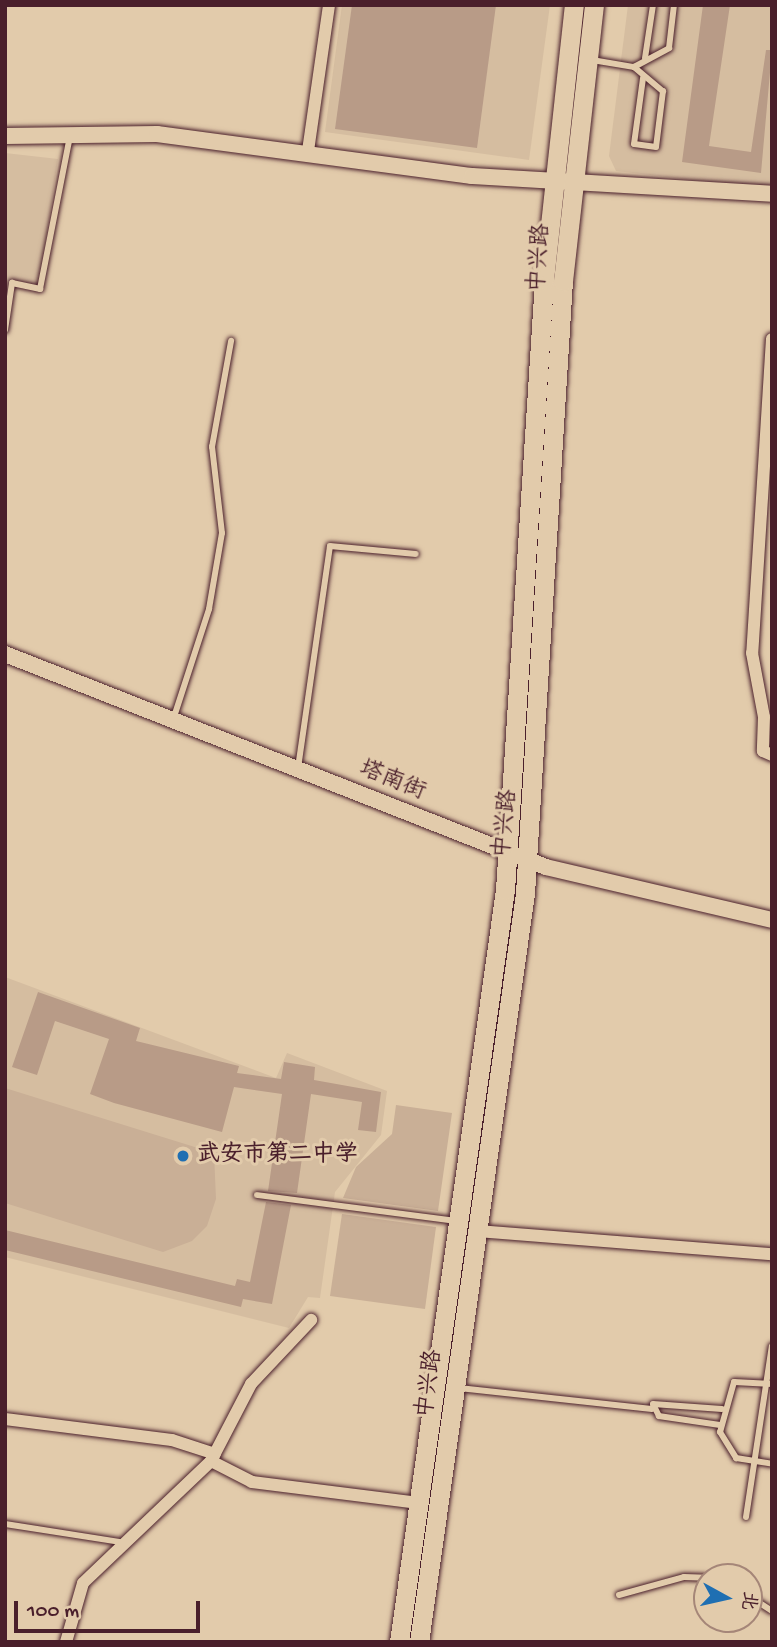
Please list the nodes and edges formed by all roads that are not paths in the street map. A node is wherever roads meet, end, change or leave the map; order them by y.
1 (329, 5) edge
2 (574, 5) edge
3 (594, 5) edge
4 (653, 5) edge
5 (674, 5) edge
6 (645, 58) junction
7 (586, 60) junction
8 (634, 66) junction
9 (643, 78) junction
10 (70, 135) junction
11 (5, 136) edge
12 (308, 150) junction
13 (552, 183) junction
14 (572, 185) junction
15 (772, 194) edge
16 (5, 330) edge
17 (772, 339) edge
18 (231, 341) dead end
19 (415, 554) dead end
20 (5, 654) edge
21 (173, 720) junction
22 (772, 755) edge
23 (298, 769) junction
24 (509, 853) junction
25 (528, 860) junction
26 (772, 920) edge
27 (257, 1195) dead end
28 (458, 1221) junction
29 (477, 1231) junction
30 (772, 1254) edge
31 (311, 1320) dead end
32 (772, 1346) edge
33 (768, 1384) edge
34 (456, 1387) junction
35 (652, 1409) junction
36 (722, 1409) junction
37 (5, 1419) edge
38 (720, 1425) junction
39 (213, 1457) junction
40 (754, 1461) junction
41 (772, 1464) edge
42 (419, 1503) junction
43 (746, 1517) dead end
44 (5, 1524) edge
45 (120, 1542) junction
46 (693, 1577) edge
47 (619, 1595) dead end
48 (66, 1642) edge
49 (399, 1642) edge
50 (419, 1642) edge

1 - 12 street
2 - 13 main road, 中兴路
3 - 7 main road, 中兴路
4 - 6 lane
5 - 6 lane
6 - 8 lane
7 - 8 lane
7 - 14 main road, 中兴路
8 - 9 lane
9 - 9 lane
10 - 11 street
10 - 12 street
10 - 16 lane
12 - 13 street
13 - 14 street
13 - 24 main road, 中兴路
14 - 15 street
14 - 25 main road, 中兴路
17 - 22 street
18 - 21 lane
19 - 23 lane
20 - 21 street, 塔南街
21 - 23 street, 塔南街
23 - 24 street, 塔南街
24 - 25 street, 塔南街
24 - 28 main road, 中兴路
25 - 26 street, 塔南街
25 - 29 main road, 中兴路
27 - 28 lane
28 - 42 main road, 中兴路
29 - 30 street
29 - 34 main road, 中兴路
31 - 39 street
32 - 33 lane
33 - 36 lane
33 - 40 lane
34 - 35 lane
34 - 50 main road, 中兴路
35 - 36 lane
35 - 38 lane
36 - 38 lane
37 - 39 street
38 - 40 lane
39 - 42 street
39 - 45 street
40 - 41 lane
40 - 43 lane
42 - 49 main road, 中兴路
44 - 45 lane
45 - 48 street
46 - 47 lane

